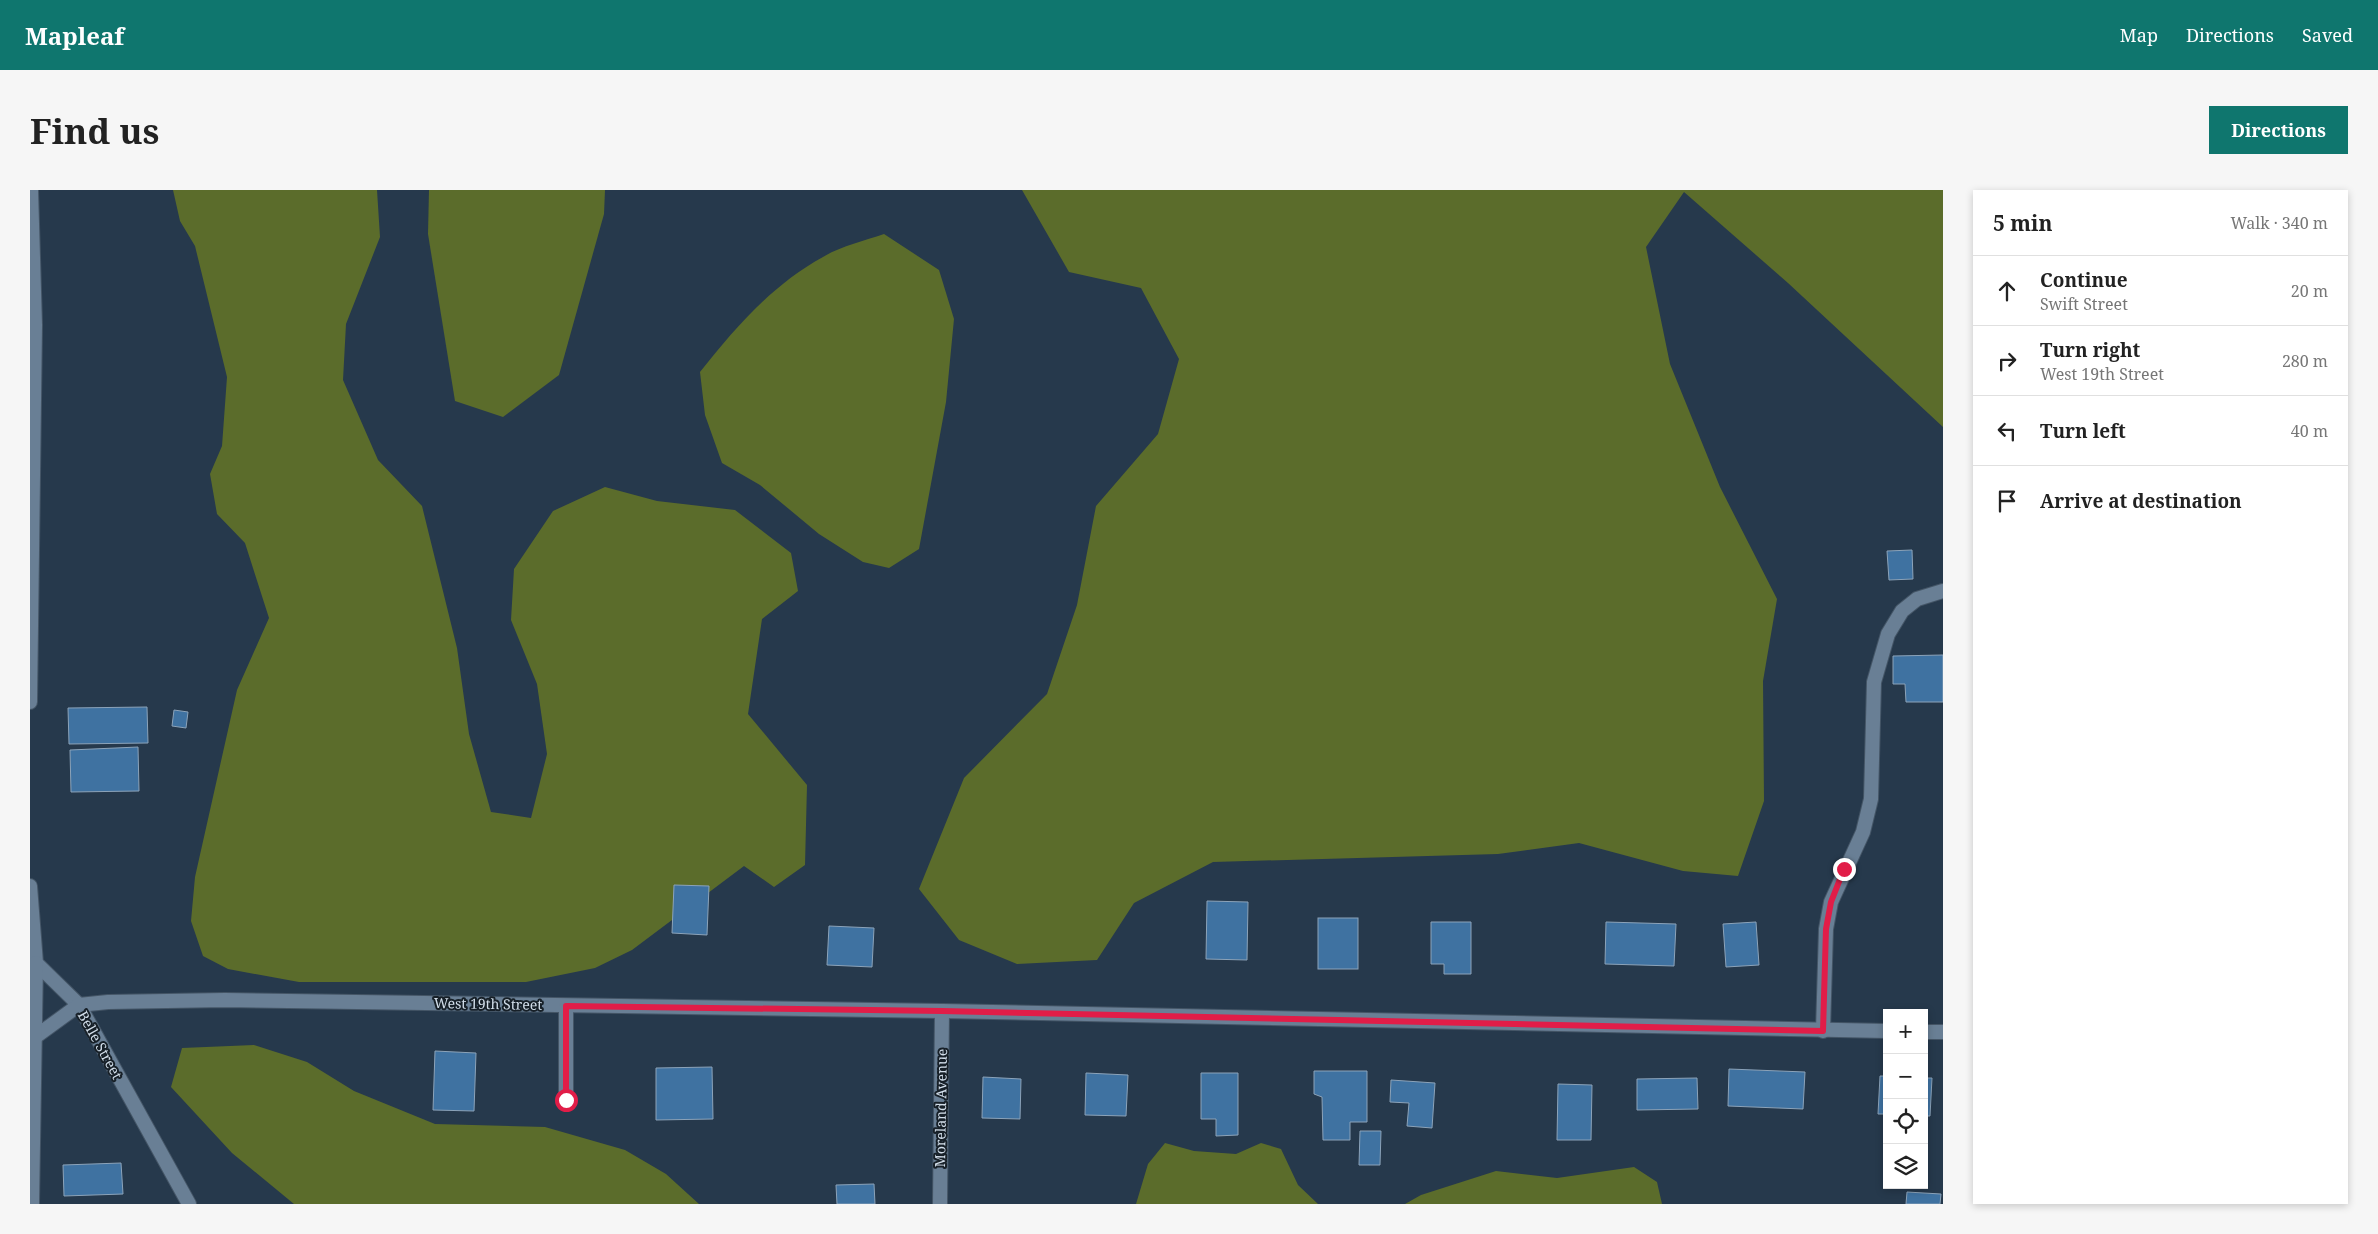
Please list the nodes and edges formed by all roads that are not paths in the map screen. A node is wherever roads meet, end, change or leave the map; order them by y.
1 (31, 190) edge
2 (1943, 591) edge
3 (30, 702) edge
4 (30, 886) edge
5 (36, 963) junction
6 (79, 1005) junction
7 (566, 1006) junction
8 (942, 1011) junction
9 (1823, 1031) junction
10 (1883, 1031) edge
11 (1928, 1032) edge
12 (1943, 1032) edge
13 (35, 1037) junction
14 (566, 1100) dead end
15 (32, 1204) edge
16 (189, 1204) edge
17 (940, 1204) edge

1 - 3 street
2 - 9 street
4 - 5 street
5 - 6 street, Belle Street
5 - 13 street
6 - 7 street, West 19th Street
6 - 13 street
6 - 16 street, Belle Street
7 - 8 street, West 19th Street
7 - 14 street
8 - 9 street, West 19th Street
8 - 17 street, Moreland Avenue
9 - 10 street, West 19th Street
11 - 12 street
13 - 15 street

